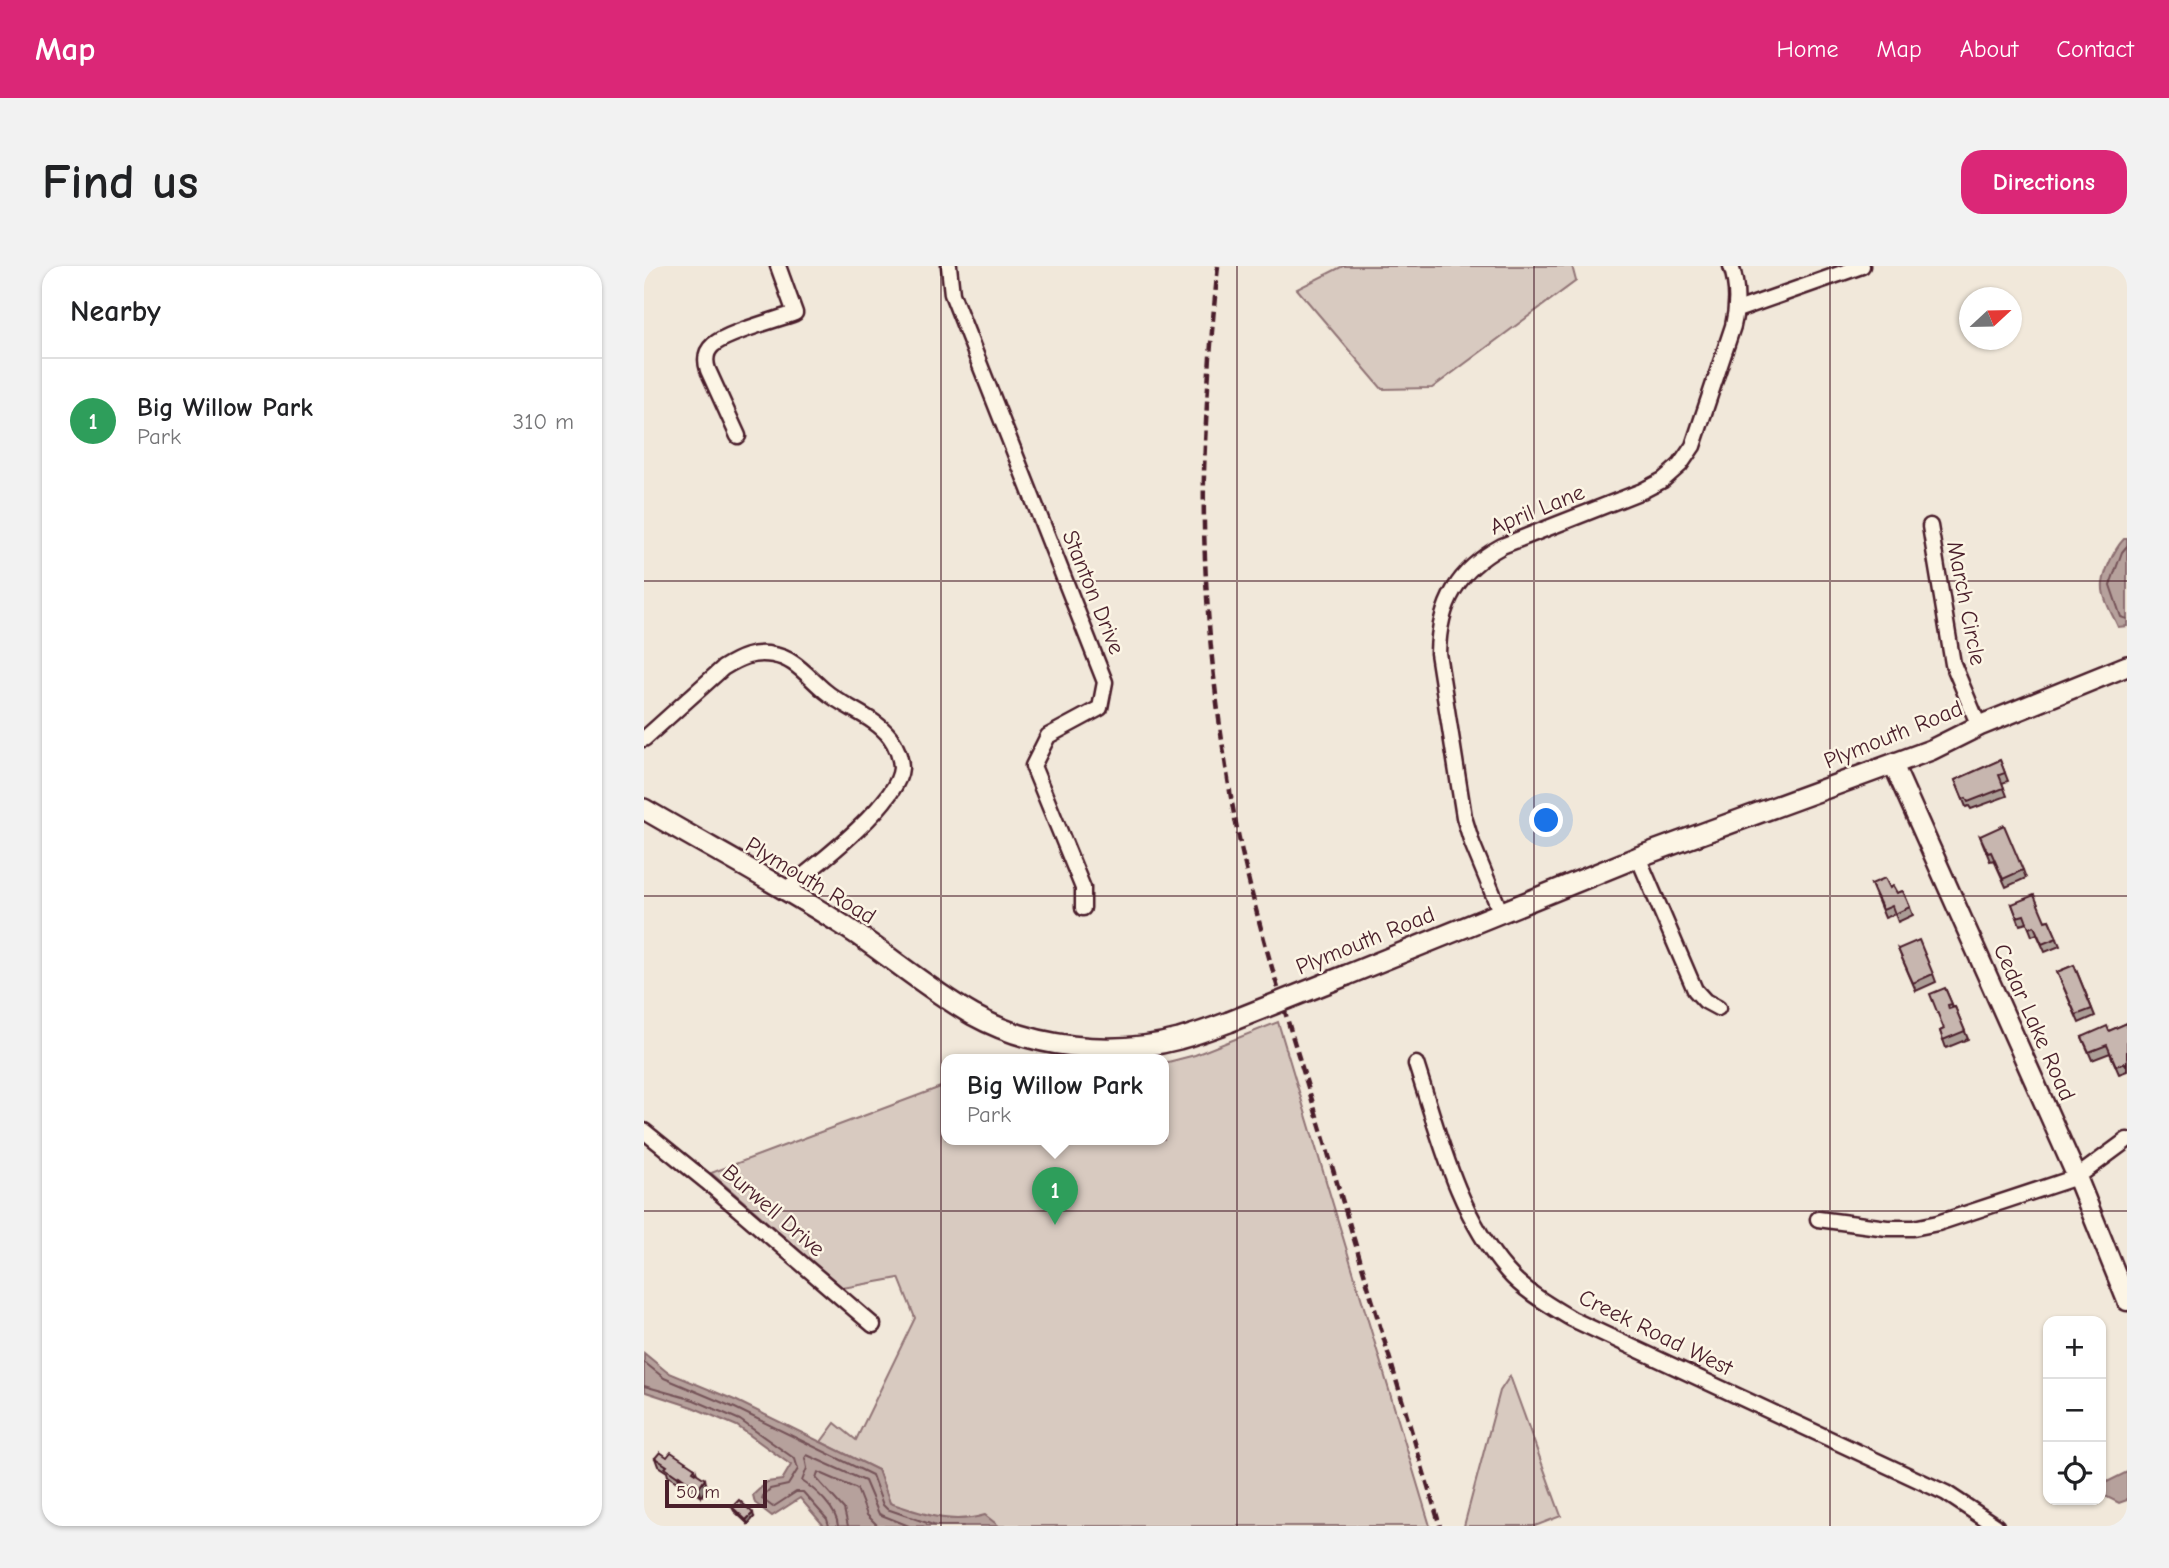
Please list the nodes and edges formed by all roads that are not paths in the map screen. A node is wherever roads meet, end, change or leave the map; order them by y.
1 (778, 266) edge
2 (950, 266) edge
3 (1731, 266) edge
4 (1862, 266) edge
5 (1737, 310) junction
6 (738, 436) dead end
7 (1930, 526) dead end
8 (2127, 666) edge
9 (1979, 726) junction
10 (644, 739) edge
11 (1893, 764) junction
12 (644, 810) edge
13 (1638, 857) junction
14 (785, 890) junction
15 (1083, 908) dead end
16 (1500, 911) junction
17 (1718, 1008) dead end
18 (1416, 1064) dead end
19 (644, 1131) edge
20 (2127, 1140) edge
21 (2077, 1177) junction
22 (1818, 1219) dead end
23 (2127, 1301) edge
24 (873, 1325) dead end
25 (1996, 1526) edge

1 - 6 street
2 - 15 street, Stanton Drive
3 - 5 street, April Lane
4 - 5 street
5 - 16 street, April Lane
7 - 9 street, March Circle
8 - 9 main road, Plymouth Road
9 - 11 main road, Plymouth Road
10 - 14 street
11 - 13 main road, Plymouth Road
11 - 21 street, Cedar Lake Road
12 - 14 main road, Plymouth Road
13 - 16 main road, Plymouth Road
13 - 17 street
14 - 16 main road, Plymouth Road, bridge
18 - 25 street, Creek Road West
19 - 24 street, Burwell Drive
20 - 21 street
21 - 22 street
21 - 23 street, Cedar Lake Road

